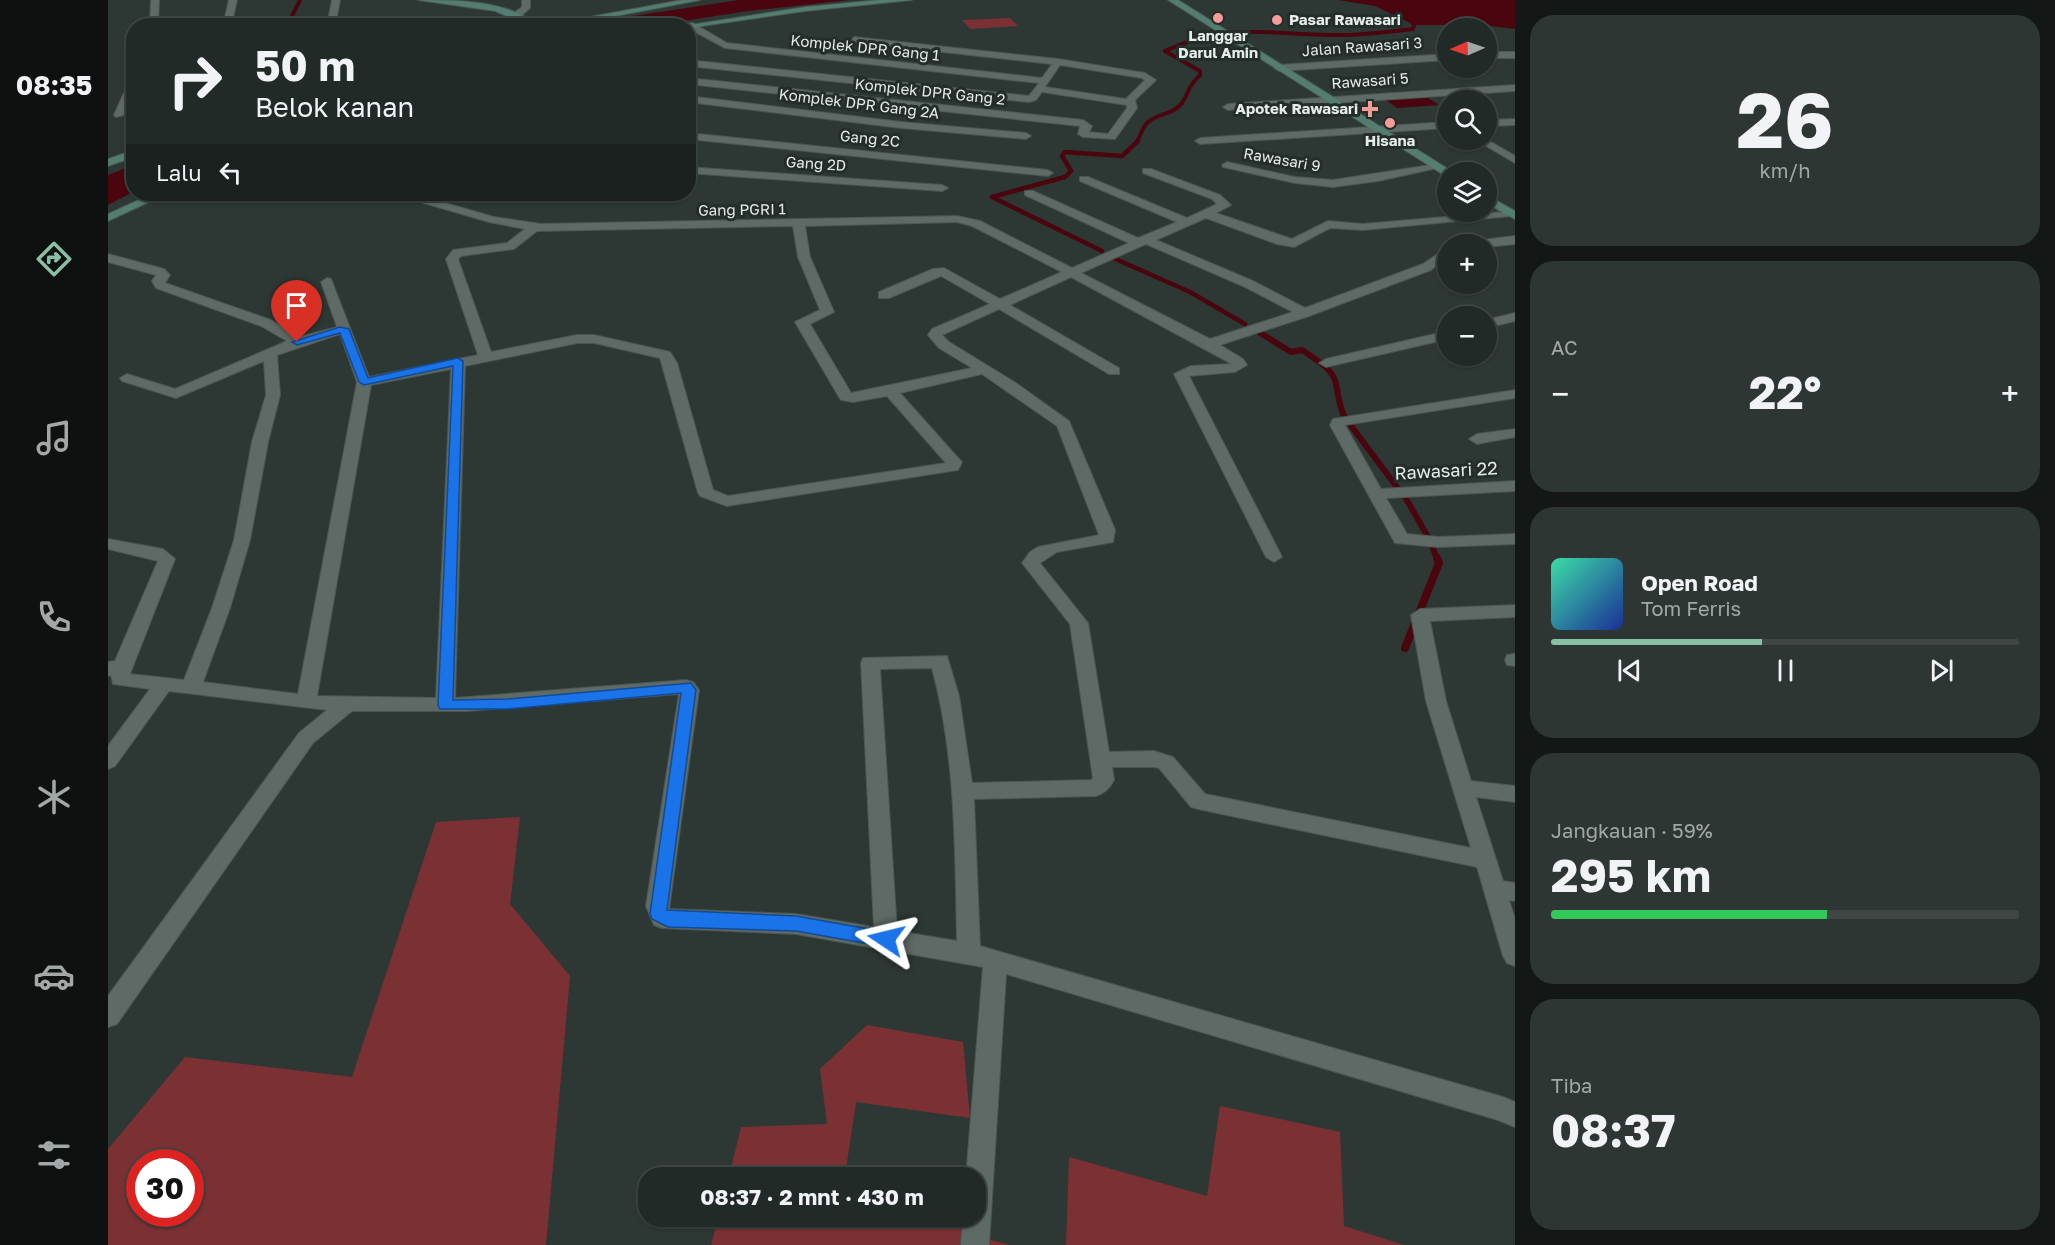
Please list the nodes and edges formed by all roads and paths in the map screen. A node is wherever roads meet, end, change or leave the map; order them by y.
1 (155, 0) edge
2 (233, 0) edge
3 (336, 0) edge
4 (422, 0) edge
5 (526, 0) edge
6 (696, 0) edge
7 (908, 0) edge
8 (1172, 0) edge
9 (460, 2) edge
10 (518, 14) junction
11 (154, 18) edge
12 (229, 18) edge
13 (333, 18) edge
14 (524, 18) edge
15 (591, 18) edge
16 (696, 25) edge
17 (696, 30) edge
18 (854, 40) dead end
19 (1515, 55) edge
20 (1497, 56) edge
21 (1437, 58) edge
22 (1058, 62) junction
23 (696, 64) edge
24 (1279, 68) junction
25 (696, 82) edge
26 (888, 85) junction
27 (1041, 85) junction
28 (1515, 88) edge
29 (1008, 97) junction
30 (1326, 99) junction
31 (126, 100) edge
32 (696, 100) edge
33 (875, 102) junction
34 (1131, 102) junction
35 (1227, 107) dead end
36 (999, 114) junction
37 (119, 115) dead end
38 (1515, 122) edge
39 (1497, 123) edge
40 (1437, 127) edge
41 (1377, 130) junction
42 (1026, 136) dead end
43 (696, 137) edge
44 (1200, 141) dead end
45 (1497, 149) edge
46 (126, 156) edge
47 (1515, 160) edge
48 (108, 163) edge
49 (1227, 165) dead end
50 (1437, 167) joint
51 (696, 171) edge
52 (1147, 171) dead end
53 (1048, 173) dead end
54 (1084, 179) dead end
55 (942, 188) dead end
56 (1029, 194) dead end
57 (145, 201) edge
58 (428, 201) edge
59 (1497, 204) edge
60 (1511, 211) edge
61 (1207, 214) junction
62 (108, 218) edge
63 (1185, 221) junction
64 (800, 224) junction
65 (533, 228) junction
66 (1139, 240) junction
67 (1515, 240) edge
68 (1497, 242) edge
69 (108, 258) edge
70 (1437, 259) edge
71 (1071, 273) junction
72 (327, 282) dead end
73 (884, 295) dead end
74 (1000, 303) junction
75 (1304, 313) junction
76 (1515, 317) edge
77 (1497, 321) edge
78 (344, 329) junction
79 (1437, 338) edge
80 (297, 342) junction
81 (1209, 344) junction
82 (270, 353) junction
83 (485, 356) junction
84 (458, 361) junction
85 (1326, 363) dead end
86 (984, 369) junction
87 (1114, 371) dead end
88 (127, 378) dead end
89 (364, 382) junction
90 (890, 391) junction
91 (1515, 394) edge
92 (1515, 434) edge
93 (1477, 439) dead end
94 (1515, 486) edge
95 (1378, 494) junction
96 (1515, 539) edge
97 (108, 544) edge
98 (1274, 556) dead end
99 (1515, 611) edge
100 (115, 668) edge
101 (164, 684) junction
102 (191, 687) junction
103 (307, 700) junction
104 (348, 704) junction
105 (445, 705) junction
106 (108, 760) edge
107 (1100, 760) junction
108 (1463, 788) junction
109 (963, 791) junction
110 (1515, 794) edge
111 (1484, 860) junction
112 (1504, 890) edge
113 (886, 939) junction
114 (969, 953) junction
115 (1515, 956) edge
116 (994, 960) junction
117 (108, 1016) edge
118 (1515, 1115) edge
119 (975, 1245) edge

1 - 11 street
2 - 12 street
3 - 13 street
4 - 9 street
5 - 10 street
6 - 15 street
7 - 16 street
8 - 24 street
9 - 10 street
10 - 14 street
17 - 27 street, Komplek DPR Gang 1
18 - 22 street
19 - 20 street
21 - 24 street, Jalan Rawasari 3
22 - 27 street
22 - 34 street
23 - 26 street
24 - 30 street
25 - 33 street, Komplek DPR Gang 2
26 - 29 street
26 - 33 street
27 - 29 street
27 - 34 street, Komplek DPR Gang 1
28 - 30 street, Rawasari 5
29 - 36 street
30 - 35 street, Rawasari 5
30 - 41 street
31 - 37 street
32 - 42 street, Komplek DPR Gang 2A
33 - 36 street, Komplek DPR Gang 2
34 - 36 street, Komplek DPR Gang 2
38 - 39 street
40 - 41 street
41 - 44 street
41 - 50 street
43 - 53 street, Gang 2C
45 - 47 street
46 - 48 street
49 - 50 street, Rawasari 9
51 - 55 street, Gang 2D
52 - 61 street
54 - 63 street
56 - 66 street
57 - 62 street
58 - 65 street, Gang PGRI 1
59 - 60 street
60 - 61 street
61 - 63 street
63 - 66 street
64 - 65 street, Gang PGRI 1
64 - 71 street, Gang PGRI 1
64 - 90 street
65 - 83 street
66 - 71 street
66 - 75 street
67 - 68 street
69 - 80 street
70 - 75 street
71 - 74 street
71 - 81 street, Gang PGRI 1
72 - 78 street
73 - 74 street
74 - 86 street
74 - 87 street
75 - 81 street
76 - 77 street
78 - 80 street
78 - 89 street
79 - 85 street
80 - 82 street
81 - 98 street, Gang PGRI 1
82 - 88 street
82 - 102 street
83 - 84 street
83 - 90 street
84 - 89 street
84 - 105 street
86 - 90 street
86 - 107 street
89 - 103 street
91 - 95 street
92 - 93 street
94 - 95 street, Rawasari 22
95 - 96 street
97 - 100 street
99 - 108 street
100 - 101 street
101 - 102 street
101 - 106 street
102 - 103 street
103 - 104 street
104 - 105 street
104 - 117 street
105 - 113 street
107 - 109 street
107 - 111 street
108 - 110 street
108 - 111 street
109 - 113 street
109 - 114 street
111 - 112 street
112 - 115 street
113 - 114 street
114 - 116 street
116 - 118 street
116 - 119 street

